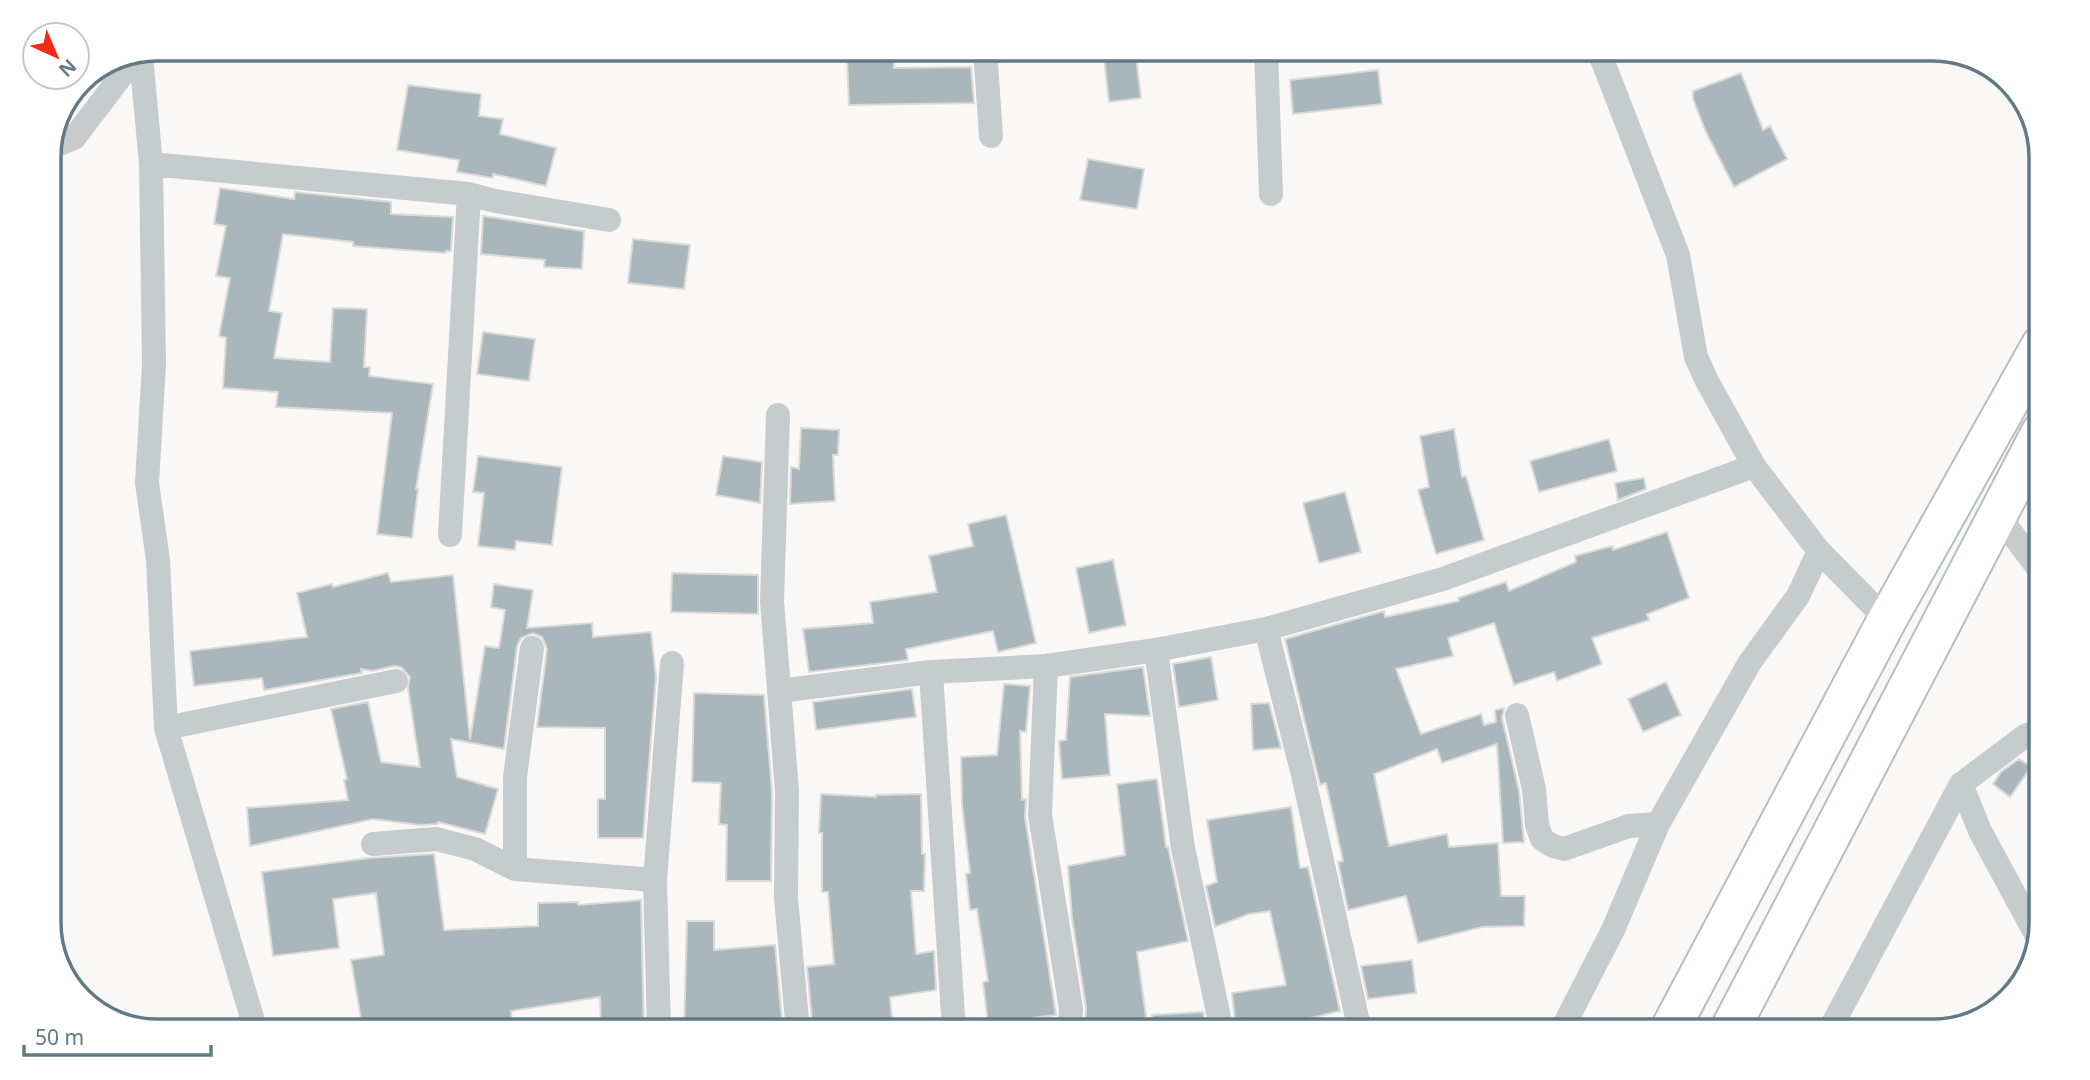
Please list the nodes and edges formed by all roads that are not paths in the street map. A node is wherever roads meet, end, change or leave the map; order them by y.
1 (986, 61) edge
2 (1266, 61) edge
3 (1603, 61) edge
4 (142, 63) edge
5 (129, 66) edge
6 (991, 136) dead end
7 (63, 143) edge
8 (151, 164) junction
9 (469, 194) junction
10 (1271, 194) dead end
11 (609, 220) dead end
12 (2029, 366) edge
13 (778, 415) dead end
14 (2029, 455) edge
15 (1754, 466) junction
16 (1998, 515) junction
17 (450, 535) dead end
18 (1819, 551) junction
19 (2029, 556) edge
20 (1887, 620) junction
21 (1266, 629) junction
22 (532, 648) dead end
23 (1156, 650) junction
24 (672, 663) dead end
25 (1046, 666) junction
26 (931, 672) junction
27 (396, 681) dead end
28 (779, 691) junction
29 (1517, 715) dead end
30 (166, 728) junction
31 (2029, 734) edge
32 (1961, 784) junction
33 (1658, 824) junction
34 (373, 844) dead end
35 (515, 869) junction
36 (655, 880) junction
37 (2029, 921) edge
38 (252, 1019) edge
39 (659, 1019) edge
40 (797, 1019) edge
41 (953, 1019) edge
42 (1071, 1019) edge
43 (1219, 1019) edge
44 (1357, 1019) edge
45 (1566, 1019) edge
46 (1676, 1019) edge
47 (1735, 1019) edge
48 (1835, 1019) edge

1 - 6 street
2 - 10 street
3 - 15 street
4 - 8 street
5 - 7 street
8 - 9 street
8 - 30 street
9 - 11 street
9 - 17 street
12 - 20 highway
13 - 28 street
14 - 16 highway
15 - 18 street
15 - 21 street
16 - 19 street
16 - 47 highway
18 - 20 street
18 - 33 street
20 - 46 highway
21 - 23 street
21 - 44 street
22 - 35 street
23 - 25 street
23 - 43 street
24 - 36 street
25 - 26 street
25 - 42 street
26 - 28 street
26 - 41 street
27 - 30 street
28 - 40 street
29 - 33 street
30 - 38 street
31 - 32 street
32 - 37 street
32 - 48 street
33 - 45 street
34 - 35 street
35 - 36 street
36 - 39 street

